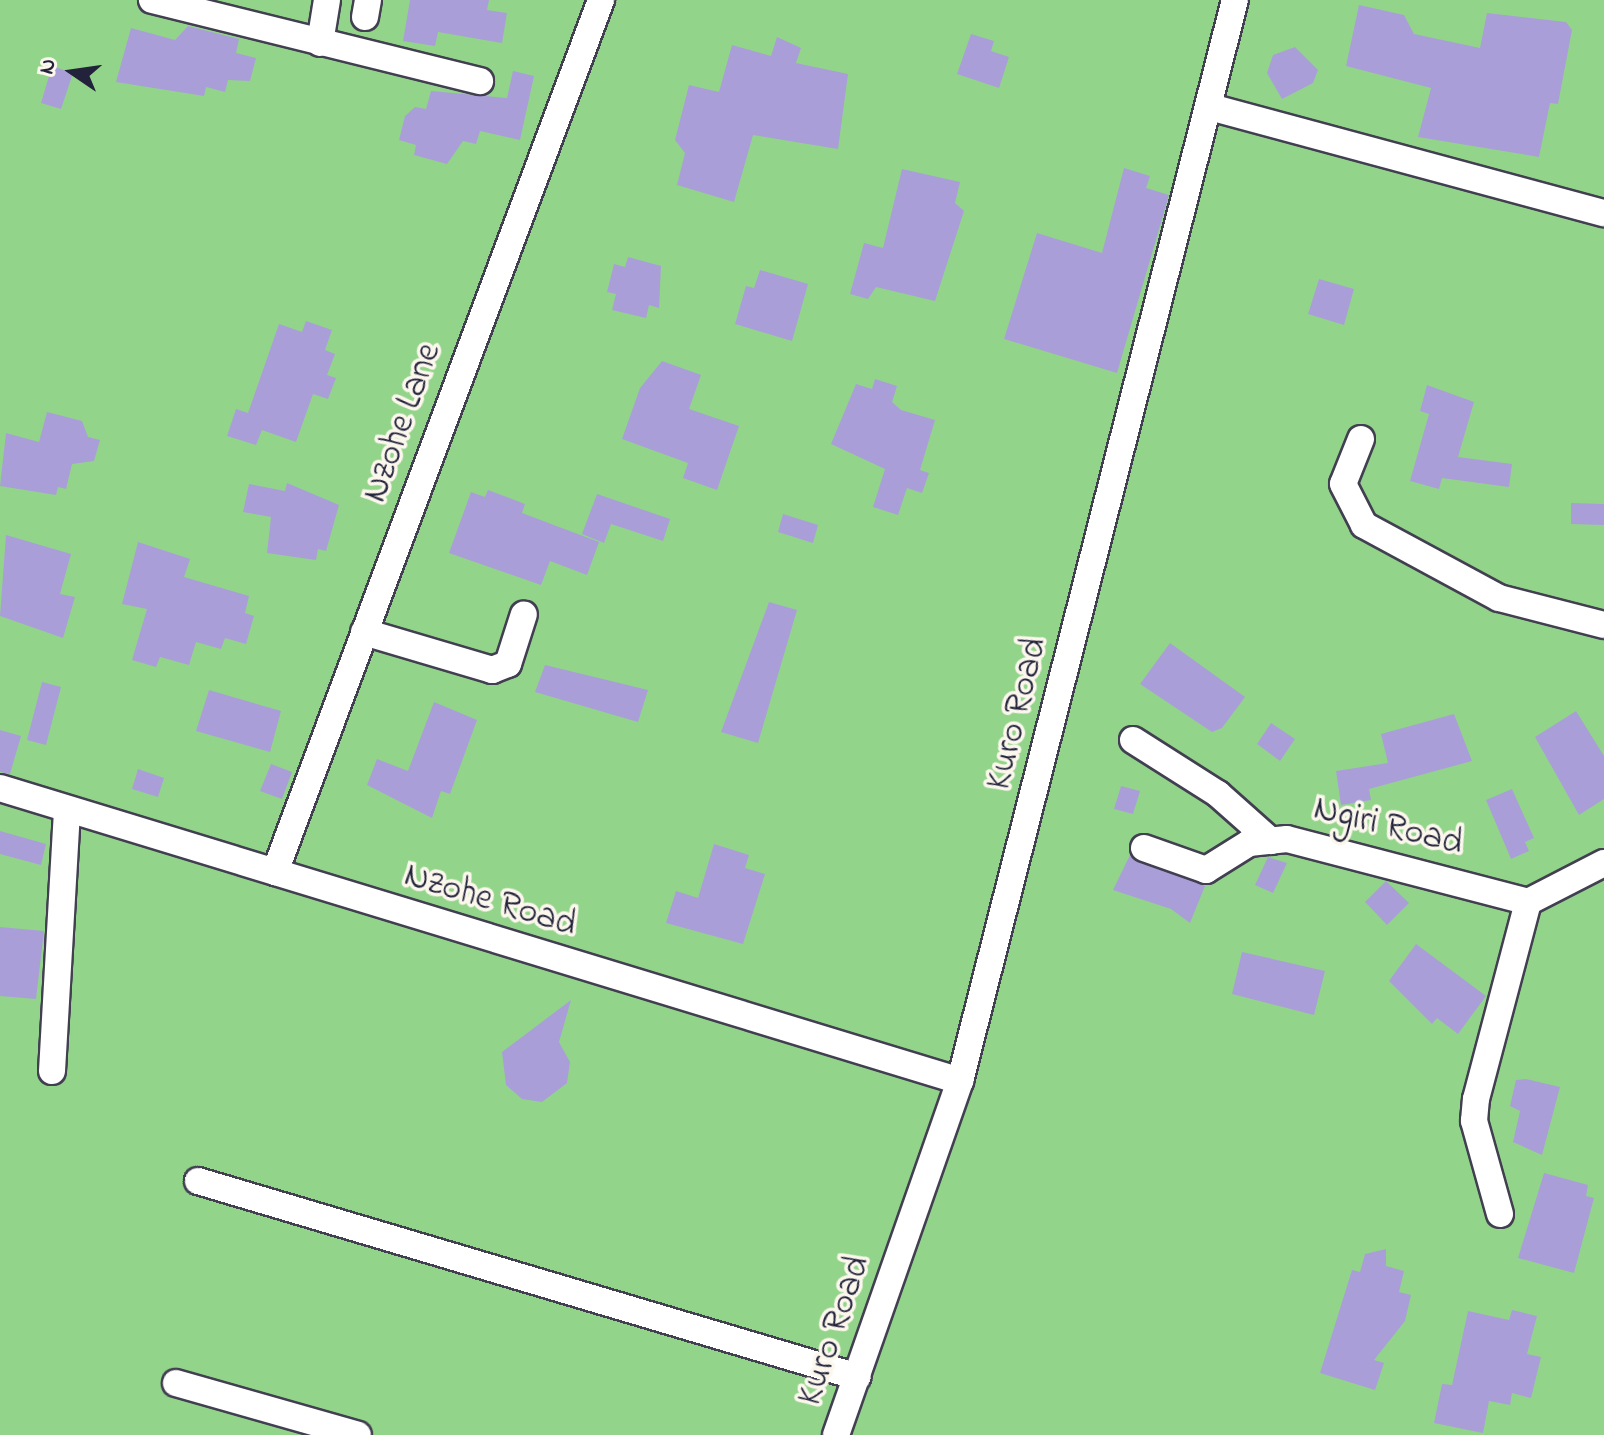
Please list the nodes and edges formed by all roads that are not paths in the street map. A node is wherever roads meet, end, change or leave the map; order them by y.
1 (152, 0) edge
2 (327, 0) edge
3 (601, 0) edge
4 (1235, 0) edge
5 (320, 43) junction
6 (480, 81) dead end
7 (1210, 107) junction
8 (1604, 213) edge
9 (1361, 439) dead end
10 (524, 614) dead end
11 (1604, 625) edge
12 (364, 632) junction
13 (1133, 740) dead end
14 (0, 788) edge
15 (67, 809) junction
16 (1271, 841) junction
17 (1144, 848) dead end
18 (1604, 863) edge
19 (275, 872) junction
20 (1528, 902) junction
21 (52, 1071) dead end
22 (960, 1081) junction
23 (198, 1181) dead end
24 (1500, 1214) dead end
25 (858, 1377) junction
26 (176, 1383) dead end
27 (358, 1435) edge
28 (836, 1435) edge

1 - 5 street
2 - 5 street
3 - 12 street, Nzohe Lane
4 - 7 street, Kuro Road
5 - 6 street
7 - 8 street
7 - 22 street, Kuro Road
9 - 11 street
10 - 12 street
12 - 19 street, Nzohe Lane
13 - 16 street
14 - 15 street, Nzohe Road
15 - 19 street, Nzohe Road
15 - 21 street
16 - 17 street, Ngiri Road
16 - 20 street, Ngiri Road
18 - 20 street
19 - 22 street, Nzohe Road
20 - 24 street
22 - 25 street, Kuro Road
23 - 25 street
25 - 28 street, Kuro Road
26 - 27 street

